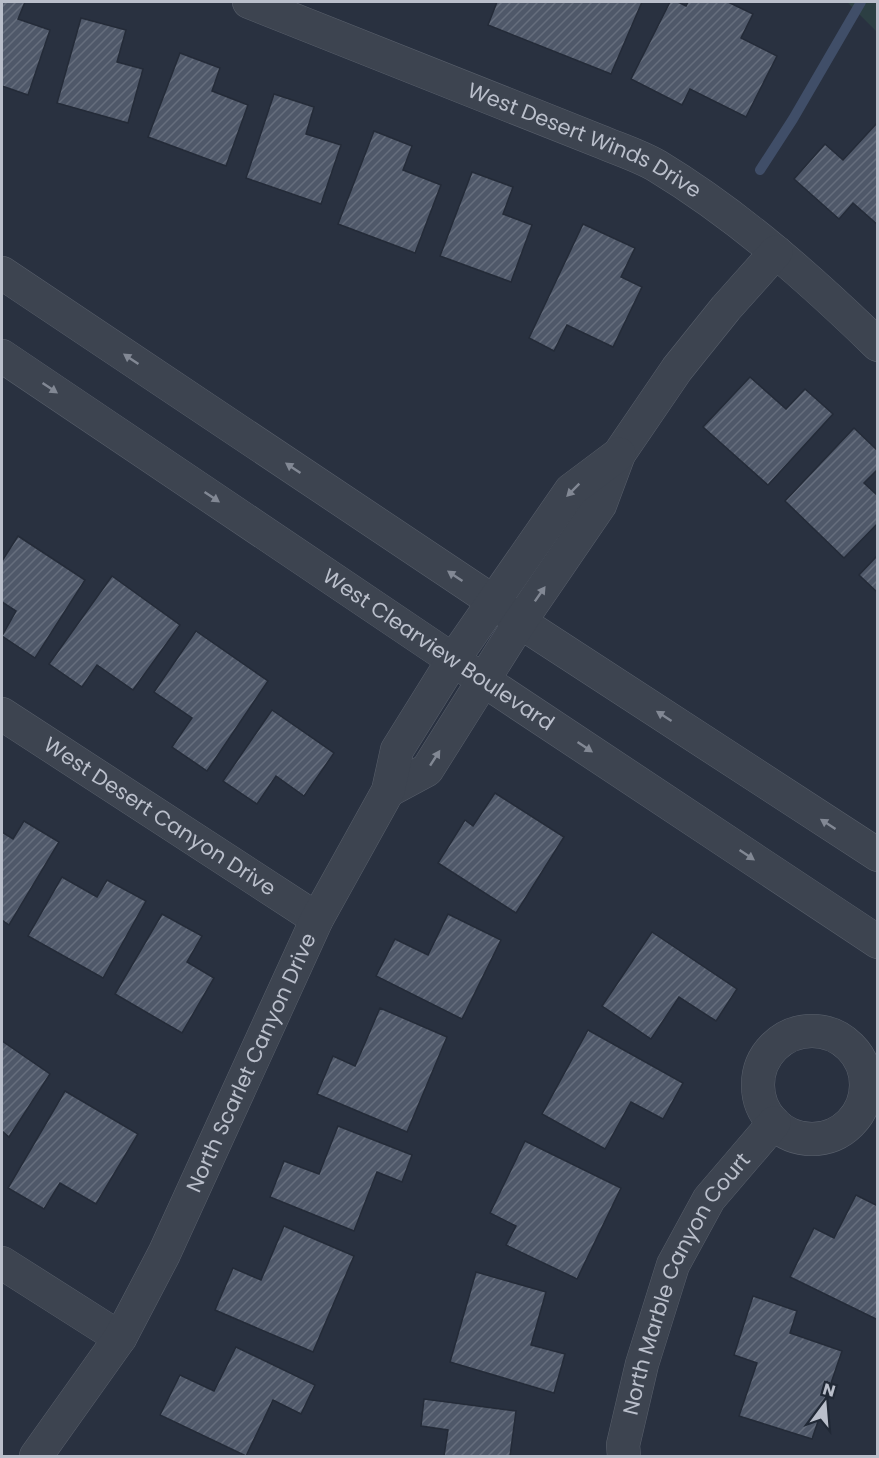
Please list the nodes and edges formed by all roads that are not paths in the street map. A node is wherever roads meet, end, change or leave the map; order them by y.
1 (249, 2) edge
2 (776, 252) junction
3 (2, 273) edge
4 (878, 345) edge
5 (2, 356) edge
6 (619, 454) junction
7 (494, 602) junction
8 (520, 622) junction
9 (453, 660) junction
10 (484, 680) junction
11 (2, 714) edge
12 (388, 790) junction
13 (878, 855) edge
14 (317, 919) junction
15 (878, 942) edge
16 (774, 1123) dead end
17 (2, 1263) edge
18 (120, 1338) junction
19 (36, 1456) edge
20 (624, 1456) edge

1 - 2 street, West Desert Winds Drive
2 - 4 street, West Desert Winds Drive
2 - 6 street, North Scarlet Canyon Drive
7 -> 3 street
5 -> 9 street, West Clearview Boulevard
6 -> 7 street, North Scarlet Canyon Drive
8 -> 6 street, North Scarlet Canyon Drive
7 - 8 street
7 - 9 street, North Scarlet Canyon Drive
8 - 10 street, North Scarlet Canyon Drive
13 -> 8 street
9 - 10 street, West Clearview Boulevard
9 - 12 street, North Scarlet Canyon Drive
12 -> 10 street, North Scarlet Canyon Drive
10 -> 15 street, West Clearview Boulevard
11 - 14 street, West Desert Canyon Drive
12 - 14 street, North Scarlet Canyon Drive
14 - 18 street, North Scarlet Canyon Drive
16 - 20 street, North Marble Canyon Court
17 - 18 street
18 - 19 street, North Scarlet Canyon Drive

